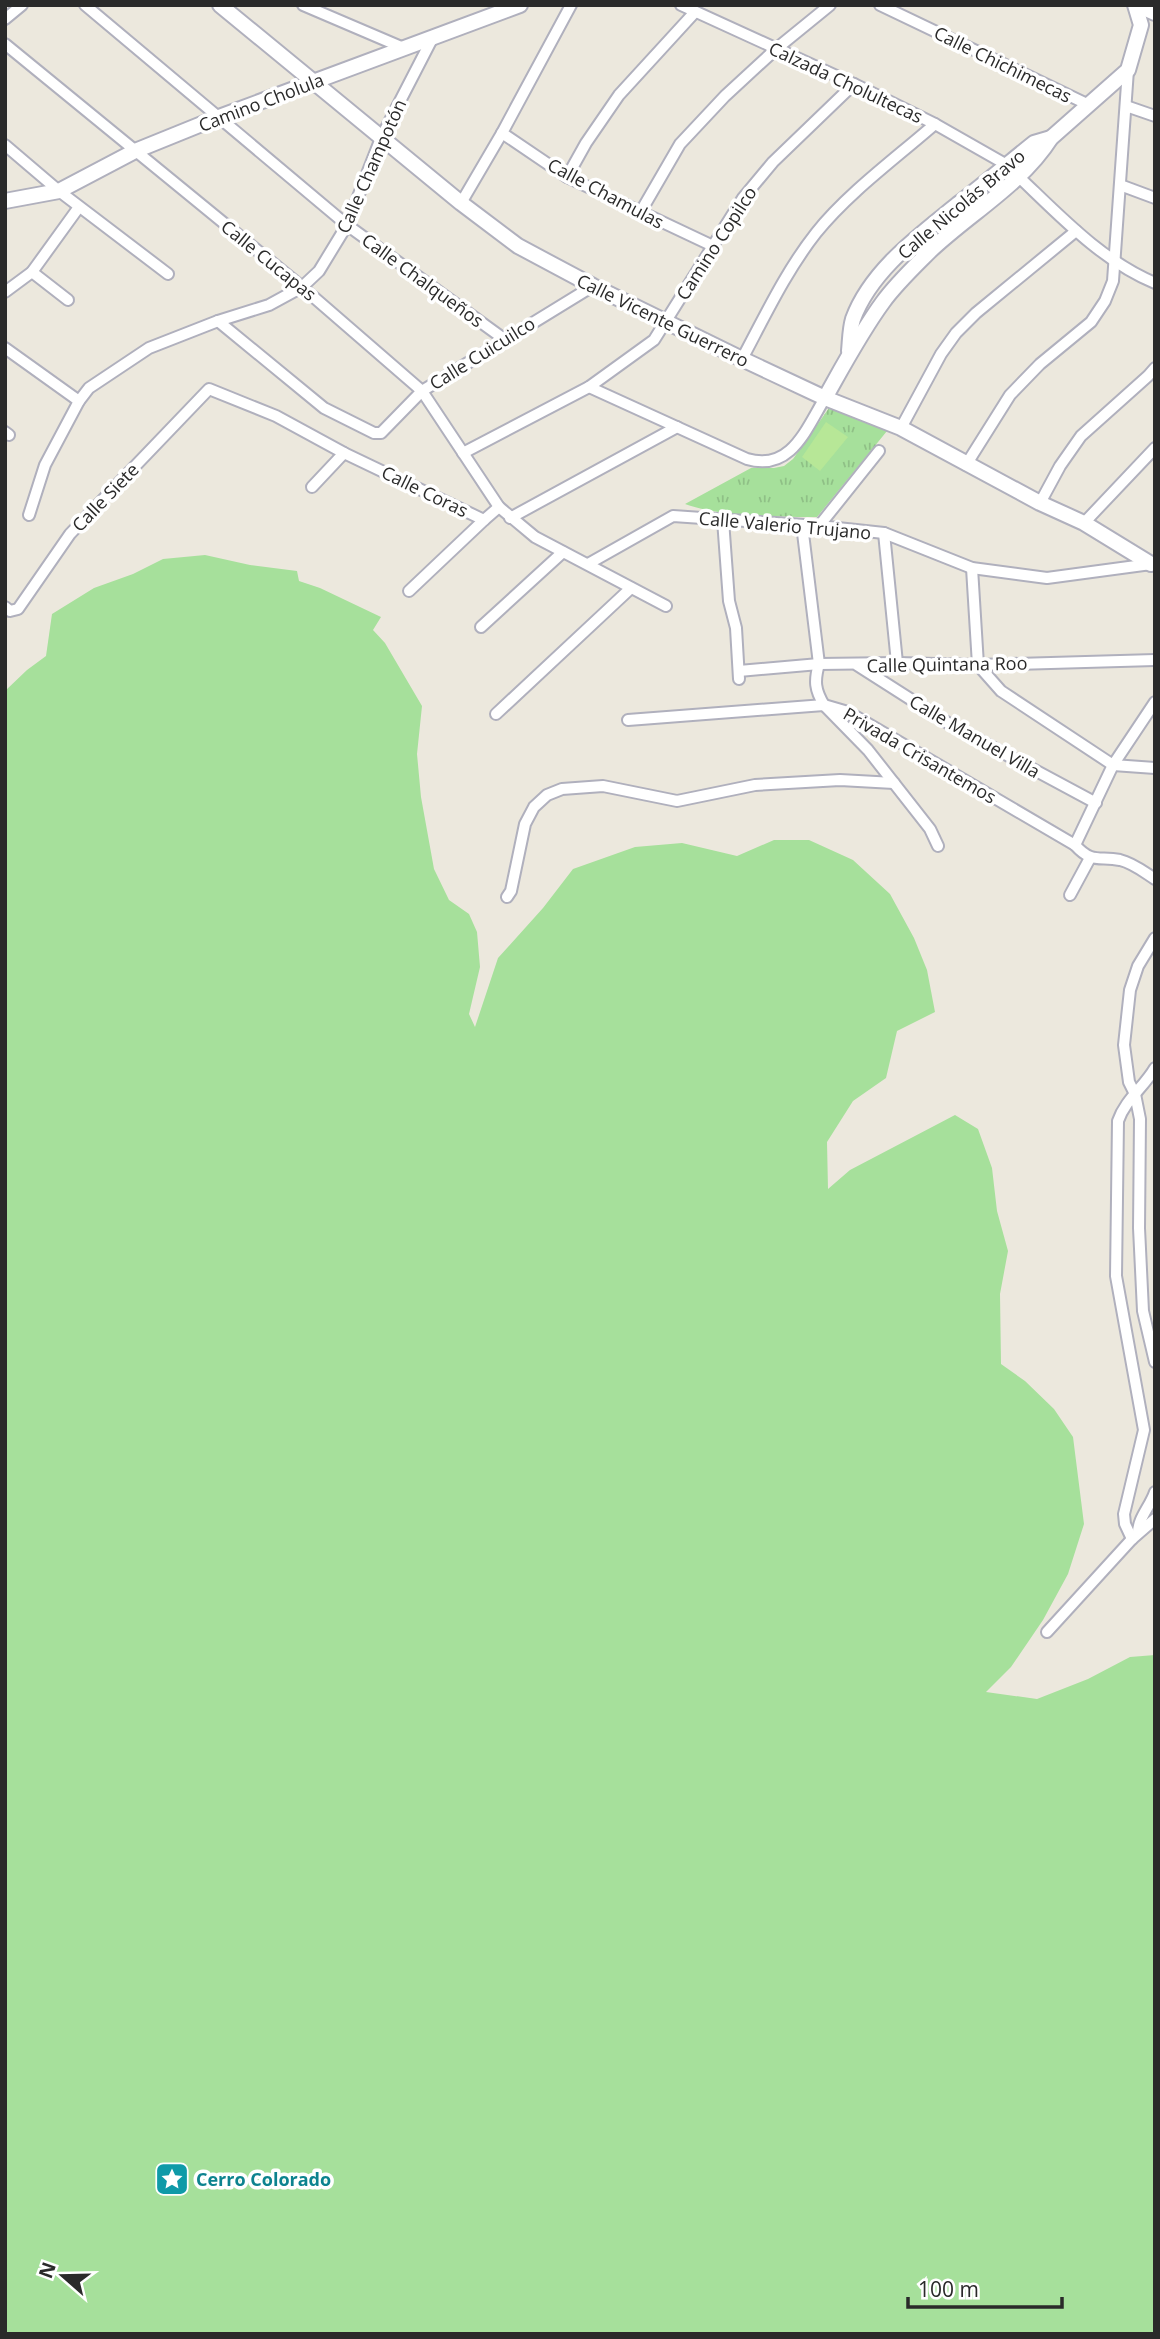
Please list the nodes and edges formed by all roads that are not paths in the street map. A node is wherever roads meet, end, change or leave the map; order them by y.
1 (22, 5) edge
2 (85, 5) edge
3 (220, 5) edge
4 (303, 5) edge
5 (571, 5) edge
6 (681, 5) edge
7 (830, 5) edge
8 (880, 5) edge
9 (1136, 5) edge
10 (509, 7) edge
11 (695, 12) junction
12 (1155, 15) edge
13 (5, 19) edge
14 (1140, 26) junction
15 (432, 39) junction
16 (5, 44) edge
17 (406, 49) junction
18 (776, 50) junction
19 (1128, 69) junction
20 (313, 82) junction
21 (854, 84) junction
22 (1089, 105) junction
23 (1126, 106) junction
24 (1155, 116) edge
25 (219, 117) junction
26 (935, 124) junction
27 (502, 133) junction
28 (381, 138) junction
29 (1051, 138) junction
30 (5, 145) edge
31 (135, 151) junction
32 (1007, 165) junction
33 (567, 177) junction
34 (1019, 177) junction
35 (1121, 185) junction
36 (59, 191) junction
37 (1155, 198) edge
38 (5, 201) edge
39 (461, 203) junction
40 (79, 207) junction
41 (640, 213) junction
42 (347, 225) junction
43 (1076, 231) junction
44 (713, 246) junction
45 (1115, 260) junction
46 (32, 272) junction
47 (168, 274) dead end
48 (1155, 283) edge
49 (593, 286) junction
50 (302, 287) junction
51 (5, 292) edge
52 (68, 300) dead end
53 (218, 321) junction
54 (666, 322) junction
55 (504, 339) junction
56 (5, 348) edge
57 (848, 356) junction
58 (743, 359) junction
59 (1155, 368) edge
60 (589, 387) junction
61 (209, 389) joint
62 (422, 391) junction
63 (825, 398) junction
64 (79, 401) junction
65 (677, 427) junction
66 (901, 428) junction
67 (1155, 448) edge
68 (879, 451) dead end
69 (344, 453) junction
70 (463, 453) junction
71 (967, 465) junction
72 (312, 487) dead end
73 (1040, 503) junction
74 (499, 507) junction
75 (29, 515) dead end
76 (510, 518) junction
77 (484, 520) junction
78 (723, 520) junction
79 (1084, 523) junction
80 (802, 525) junction
81 (819, 526) junction
82 (884, 533) junction
83 (563, 552) junction
84 (588, 564) junction
85 (1153, 564) edge
86 (972, 568) junction
87 (631, 588) junction
88 (409, 591) dead end
89 (666, 606) dead end
90 (8, 609) edge
91 (481, 627) dead end
92 (1155, 660) edge
93 (897, 663) junction
94 (819, 664) junction
95 (857, 665) junction
96 (978, 665) junction
97 (1155, 702) edge
98 (824, 705) junction
99 (496, 714) dead end
100 (628, 720) dead end
101 (1113, 765) junction
102 (1155, 768) edge
103 (894, 783) junction
104 (1096, 803) junction
105 (1075, 845) junction
106 (939, 846) dead end
107 (1090, 858) junction
108 (1155, 879) edge
109 (1070, 895) dead end
110 (507, 897) dead end
111 (1155, 938) edge
112 (1155, 1068) edge
113 (1135, 1094) junction
114 (1139, 1228) junction
115 (1117, 1230) junction
116 (1155, 1362) edge
117 (1155, 1492) edge
118 (1155, 1519) edge
119 (1135, 1536) junction
120 (1047, 1632) dead end

1 - 13 street
2 - 25 street, Calle Chalqueños
3 - 20 main road, Calle Vicente Guerrero
4 - 17 street
5 - 27 street
6 - 11 street, Calzada Cholultecas
7 - 18 street
8 - 22 street, Calle Chichimecas
9 - 12 main road
9 - 14 main road
10 - 15 main road, Camino Cholula
11 - 18 street, Calzada Cholultecas
11 - 33 street
12 - 14 main road
14 - 19 main road
15 - 17 main road, Camino Cholula
15 - 28 street, Calle Champotón
16 - 31 street, Calle Cucapas
17 - 20 main road, Camino Cholula
18 - 21 street, Calzada Cholultecas
18 - 41 street
19 - 22 main road, Calle Nicolás Bravo
19 - 23 street
20 - 25 main road, Camino Cholula
20 - 28 main road, Calle Vicente Guerrero
21 - 26 street, Calzada Cholultecas
21 - 44 street, Camino Copilco
22 - 29 main road, Calle Nicolás Bravo
23 - 24 street
23 - 35 street
25 - 31 main road, Camino Cholula
25 - 42 street, Calle Chalqueños
26 - 32 street, Calzada Cholultecas
26 - 58 street
27 - 33 street, Calle Chamulas
27 - 39 street
28 - 39 main road, Calle Vicente Guerrero
28 - 42 street, Calle Champotón
29 - 32 main road, Calle Nicolás Bravo
29 - 34 main road, Calle Nicolás Bravo
30 - 36 street
31 - 36 main road, Camino Cholula
31 - 50 street, Calle Cucapas
32 - 57 main road, Calle Nicolás Bravo
33 - 41 street, Calle Chamulas
34 - 43 street
34 - 57 main road, Calle Nicolás Bravo
35 - 37 street
35 - 45 street
36 - 38 main road, Camino Cholula
36 - 40 street
39 - 49 main road, Calle Vicente Guerrero
40 - 46 street
40 - 47 street
41 - 44 street, Calle Chamulas
42 - 50 street, Calle Champotón
42 - 55 street, Calle Chalqueños
43 - 45 street
43 - 66 street
44 - 54 street, Camino Copilco
45 - 48 street
45 - 71 street
46 - 51 street
46 - 52 street
49 - 54 main road, Calle Vicente Guerrero
49 - 55 street, Calle Cuicuilco
50 - 53 street, Calle Champotón
50 - 62 street, Calle Cucapas
53 - 62 street, Calle Cuicuilco
53 - 64 street, Calle Champotón
54 - 58 main road, Calle Vicente Guerrero
54 - 60 street, Camino Copilco
55 - 62 street, Calle Cuicuilco
56 - 64 street
57 - 63 main road, Calle Nicolás Bravo
58 - 63 main road, Calle Vicente Guerrero
59 - 73 street
60 - 65 street
60 - 70 street, Camino Copilco
61 - 69 street, Calle Coras
61 - 90 street, Calle Siete
62 - 70 street, Calle Cucapas
63 - 65 street, Calle Nicolás Bravo
63 - 66 main road, Calle Vicente Guerrero
64 - 75 street, Calle Champotón
65 - 76 street
66 - 71 main road, Calle Vicente Guerrero
67 - 79 street
68 - 81 street
69 - 72 street
69 - 77 street, Calle Coras
70 - 74 street, Calle Cucapas
71 - 73 main road, Calle Vicente Guerrero
73 - 79 main road, Calle Vicente Guerrero
74 - 76 street
74 - 77 street, Calle Coras
76 - 83 street
77 - 88 street
78 - 80 street, Calle Valerio Trujano
78 - 84 street, Calle Valerio Trujano
78 - 94 street, Calle Quintana Roo
79 - 85 main road, Calle Vicente Guerrero
80 - 81 street, Calle Valerio Trujano
80 - 94 street
81 - 82 street, Calle Valerio Trujano
82 - 86 street, Calle Valerio Trujano
82 - 93 street
83 - 84 street
83 - 91 street
84 - 87 street
85 - 86 street, Calle Valerio Trujano
86 - 96 street
87 - 89 street
87 - 99 street
92 - 96 street, Calle Quintana Roo
93 - 95 street, Calle Quintana Roo
93 - 96 street, Calle Quintana Roo
94 - 95 street, Calle Quintana Roo
94 - 98 street
95 - 104 street, Calle Manuel Villa
96 - 101 street
97 - 101 street
98 - 100 street, Privada Crisantemos
98 - 103 street
98 - 105 street, Privada Crisantemos
101 - 102 street
101 - 104 street
103 - 106 street
103 - 110 street
104 - 105 street
105 - 107 street, Privada Crisantemos
107 - 108 street
107 - 109 street
111 - 113 street
112 - 113 street
113 - 114 street
113 - 115 street
114 - 115 street
114 - 116 street
115 - 119 street
117 - 119 street
118 - 119 street
119 - 120 street

